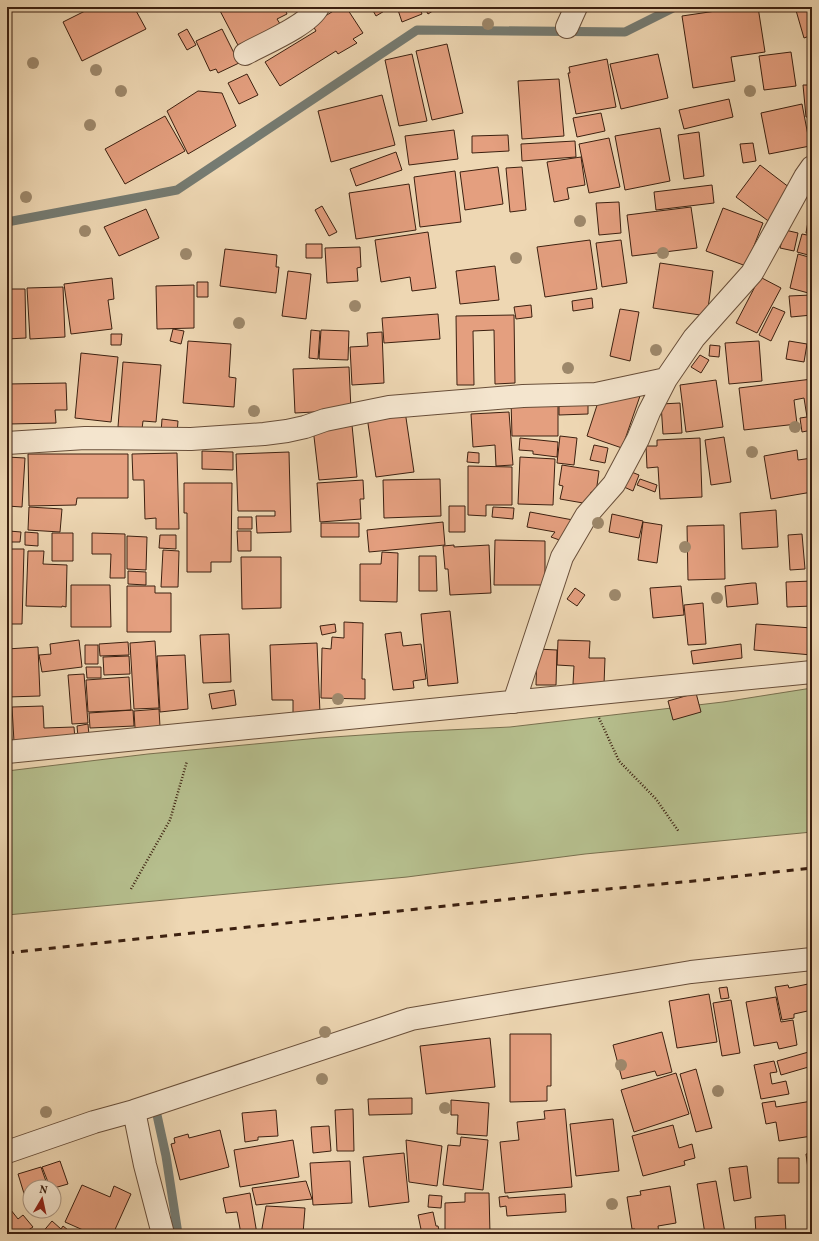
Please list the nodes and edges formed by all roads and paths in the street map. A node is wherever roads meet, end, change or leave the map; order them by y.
1 (318, 7) edge
2 (576, 7) edge
3 (567, 27) dead end
4 (245, 54) dead end
5 (812, 167) edge
6 (666, 379) junction
7 (7, 443) edge
8 (812, 672) edge
9 (588, 694) junction
10 (514, 702) junction
11 (195, 733) junction
12 (7, 752) edge
13 (678, 832) dead end
14 (131, 889) dead end
15 (812, 960) edge
16 (134, 1111) junction
17 (7, 1152) edge
18 (163, 1234) edge

1 - 4 street
2 - 3 street
5 - 6 street
6 - 7 street
6 - 10 street
8 - 9 street
9 - 10 street
9 - 13 path
10 - 11 street
11 - 12 street
11 - 14 path
15 - 16 street
16 - 17 street
16 - 18 street

